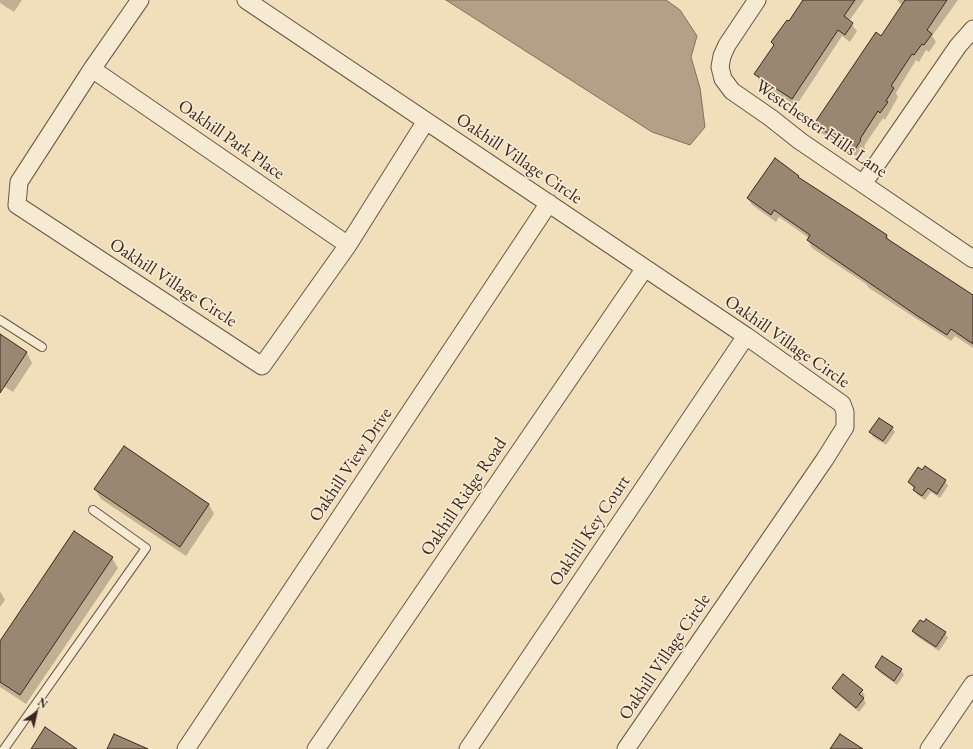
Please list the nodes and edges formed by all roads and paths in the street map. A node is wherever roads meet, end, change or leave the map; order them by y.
1 (140, 0) edge
2 (246, 0) edge
3 (757, 0) edge
4 (973, 29) edge
5 (92, 69) junction
6 (426, 121) junction
7 (863, 184) junction
8 (549, 203) junction
9 (348, 245) junction
10 (973, 259) edge
11 (644, 268) junction
12 (0, 320) edge
13 (746, 336) junction
14 (42, 347) dead end
15 (93, 510) dead end
16 (973, 684) edge
17 (4, 749) edge
18 (186, 749) edge
19 (316, 749) edge
20 (468, 749) edge
21 (626, 749) edge
22 (929, 749) edge

1 - 5 street, Oakhill Village Circle
2 - 6 street, Oakhill Village Circle
3 - 7 street, Westchester Hills Lane
4 - 7 street
5 - 9 street, Oakhill Park Place
5 - 9 street, Oakhill Village Circle
6 - 8 street, Oakhill Village Circle
6 - 9 street, Oakhill Village Circle
7 - 10 street, Westchester Hills Lane
8 - 11 street, Oakhill Village Circle
8 - 18 street, Oakhill View Drive
11 - 13 street, Oakhill Village Circle
11 - 19 street, Oakhill Ridge Road
12 - 14 lane
13 - 20 street, Oakhill Key Court
13 - 21 street, Oakhill Village Circle
15 - 17 lane
16 - 22 street

